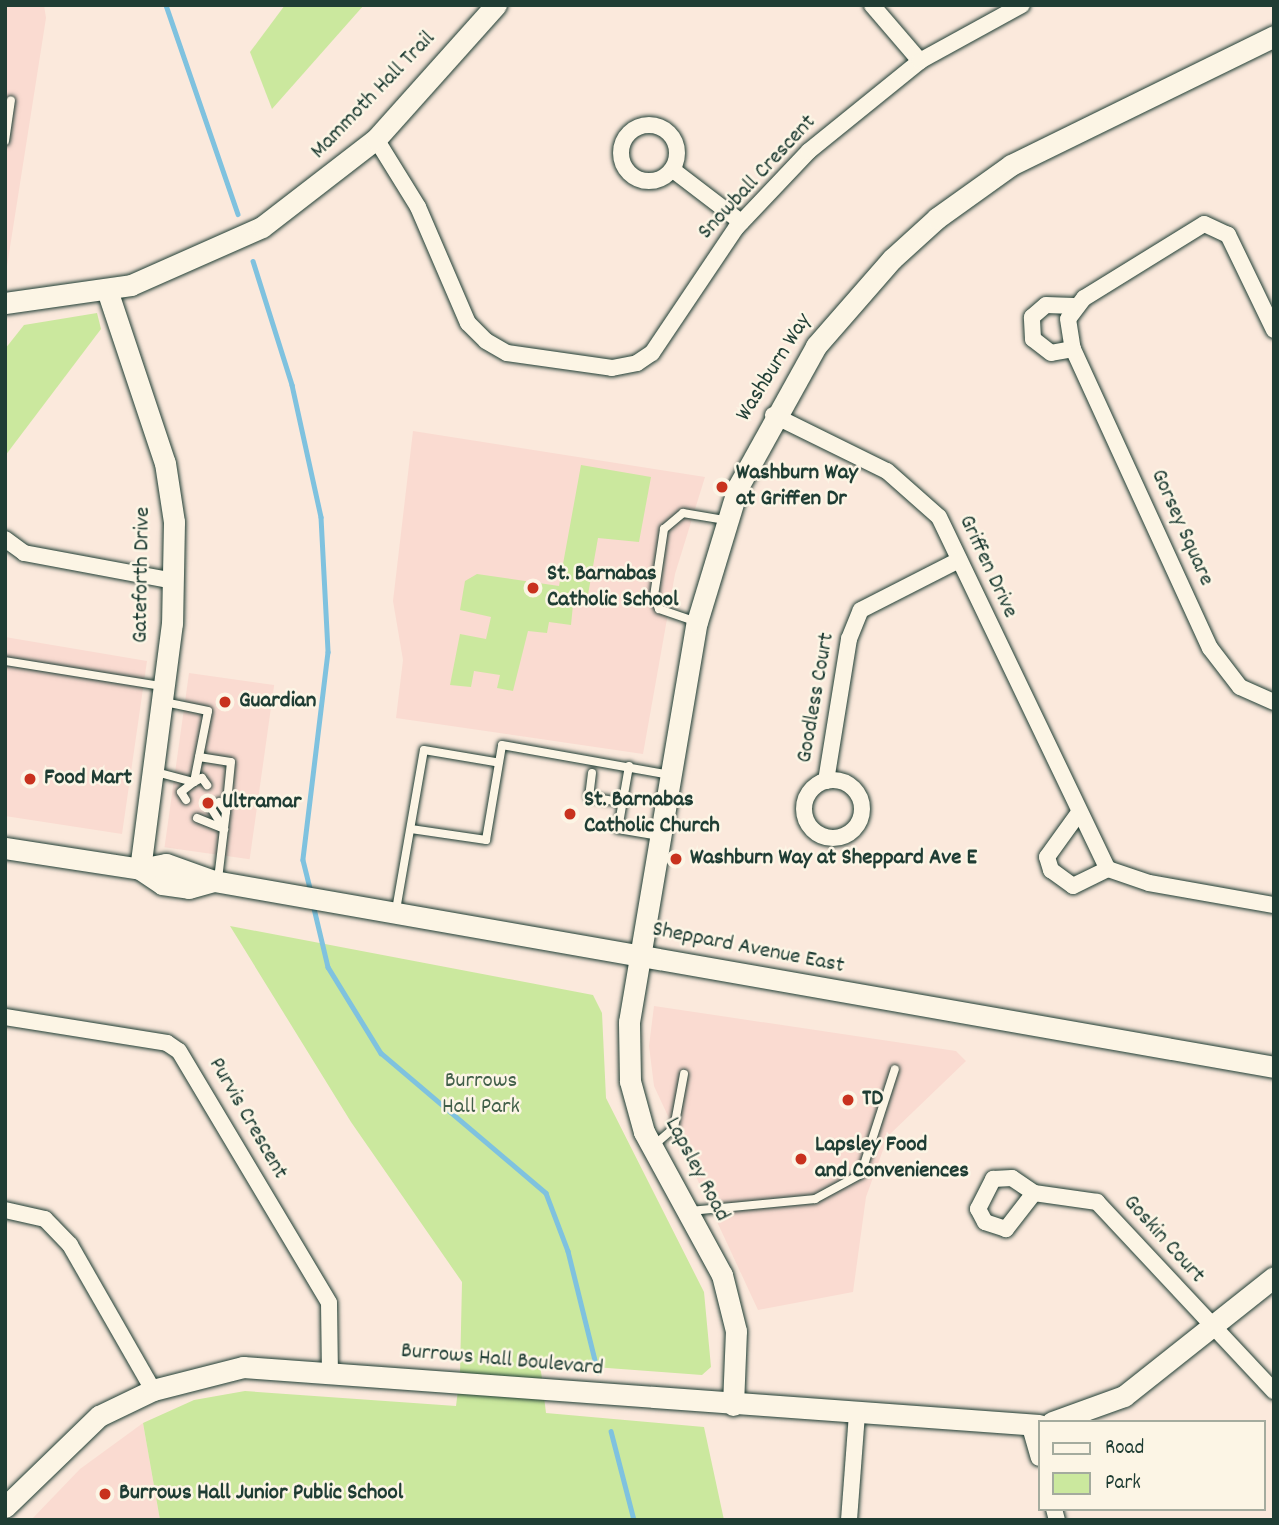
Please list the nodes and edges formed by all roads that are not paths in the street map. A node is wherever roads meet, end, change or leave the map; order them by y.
1 (496, 5) edge
2 (872, 5) edge
3 (1022, 5) edge
4 (1274, 36) edge
5 (920, 61) junction
6 (11, 100) dead end
7 (376, 139) junction
8 (5, 141) edge
9 (673, 170) dead end
10 (741, 222) junction
11 (107, 290) junction
12 (5, 303) edge
13 (1074, 306) junction
14 (1274, 330) edge
15 (1073, 349) junction
16 (773, 415) junction
17 (725, 520) junction
18 (5, 539) edge
19 (959, 559) junction
20 (173, 581) junction
21 (697, 622) junction
22 (5, 661) edge
23 (164, 695) junction
24 (1274, 702) edge
25 (199, 757) junction
26 (495, 762) junction
27 (629, 766) junction
28 (156, 772) junction
29 (592, 773) dead end
30 (670, 775) junction
31 (826, 781) dead end
32 (194, 782) junction
33 (203, 788) dead end
34 (186, 800) dead end
35 (219, 802) dead end
36 (622, 803) junction
37 (211, 808) dead end
38 (226, 812) junction
39 (1078, 814) junction
40 (197, 818) dead end
41 (224, 829) junction
42 (411, 829) junction
43 (659, 836) junction
44 (5, 848) edge
45 (140, 869) junction
46 (1108, 869) junction
47 (216, 881) junction
48 (1274, 905) edge
49 (395, 911) junction
50 (638, 955) junction
51 (5, 1017) edge
52 (1274, 1067) edge
53 (895, 1069) dead end
54 (684, 1074) dead end
55 (652, 1147) junction
56 (1034, 1193) dead end
57 (5, 1209) edge
58 (687, 1211) junction
59 (1274, 1277) edge
60 (1210, 1324) junction
61 (330, 1372) junction
62 (153, 1390) junction
63 (1274, 1391) edge
64 (733, 1405) junction
65 (857, 1413) junction
66 (1058, 1420) edge
67 (1035, 1426) edge
68 (1038, 1450) edge
69 (5, 1507) edge
70 (849, 1520) edge

1 - 7 street, Mammoth Hall Trail
2 - 5 street
3 - 5 street, Snowball Crescent
4 - 16 street, Washburn Way
5 - 10 street, Snowball Crescent
6 - 8 lane
7 - 10 street, Snowball Crescent
7 - 11 street, Mammoth Hall Trail
9 - 10 street
11 - 12 street, Mammoth Hall Trail
11 - 20 street, Gateforth Drive
13 - 14 street
13 - 15 street, Gorsey Square
13 - 15 street
15 - 24 street, Gorsey Square
16 - 17 street, Washburn Way
16 - 19 street, Griffen Drive
17 - 21 street, Washburn Way
17 - 21 lane
18 - 20 street
19 - 31 street, Goodless Court
19 - 39 street, Griffen Drive
20 - 23 street, Gateforth Drive
21 - 30 street, Washburn Way
22 - 23 lane
23 - 25 lane
23 - 28 street, Gateforth Drive
25 - 32 lane
25 - 38 lane
26 - 27 lane
26 - 42 lane
26 - 42 lane
27 - 30 lane
27 - 36 lane
28 - 32 lane
28 - 45 street, Gateforth Drive
29 - 36 lane
30 - 43 street, Washburn Way
32 - 33 lane
32 - 34 lane
35 - 38 lane
36 - 43 lane
37 - 41 lane
38 - 41 lane
39 - 46 street, Griffen Drive
39 - 46 street
40 - 41 lane
41 - 47 lane
42 - 49 lane
43 - 50 street, Washburn Way
44 - 45 street, Sheppard Avenue East
45 - 47 street, Sheppard Avenue East
46 - 48 street
47 - 49 street, Sheppard Avenue East
49 - 50 street, Sheppard Avenue East
50 - 52 street, Sheppard Avenue East
50 - 55 street, Lapsley Road
51 - 61 street, Purvis Crescent
53 - 58 lane
54 - 55 lane
55 - 58 street, Lapsley Road
56 - 60 street, Goskin Court
57 - 62 street
58 - 64 street, Lapsley Road
59 - 60 street
60 - 63 street, Goskin Court
60 - 66 street
61 - 62 street, Burrows Hall Boulevard
61 - 64 street, Burrows Hall Boulevard
62 - 69 street, Burrows Hall Boulevard
64 - 65 street, Burrows Hall Boulevard
65 - 67 street, Burrows Hall Boulevard
65 - 70 street
67 - 68 street

